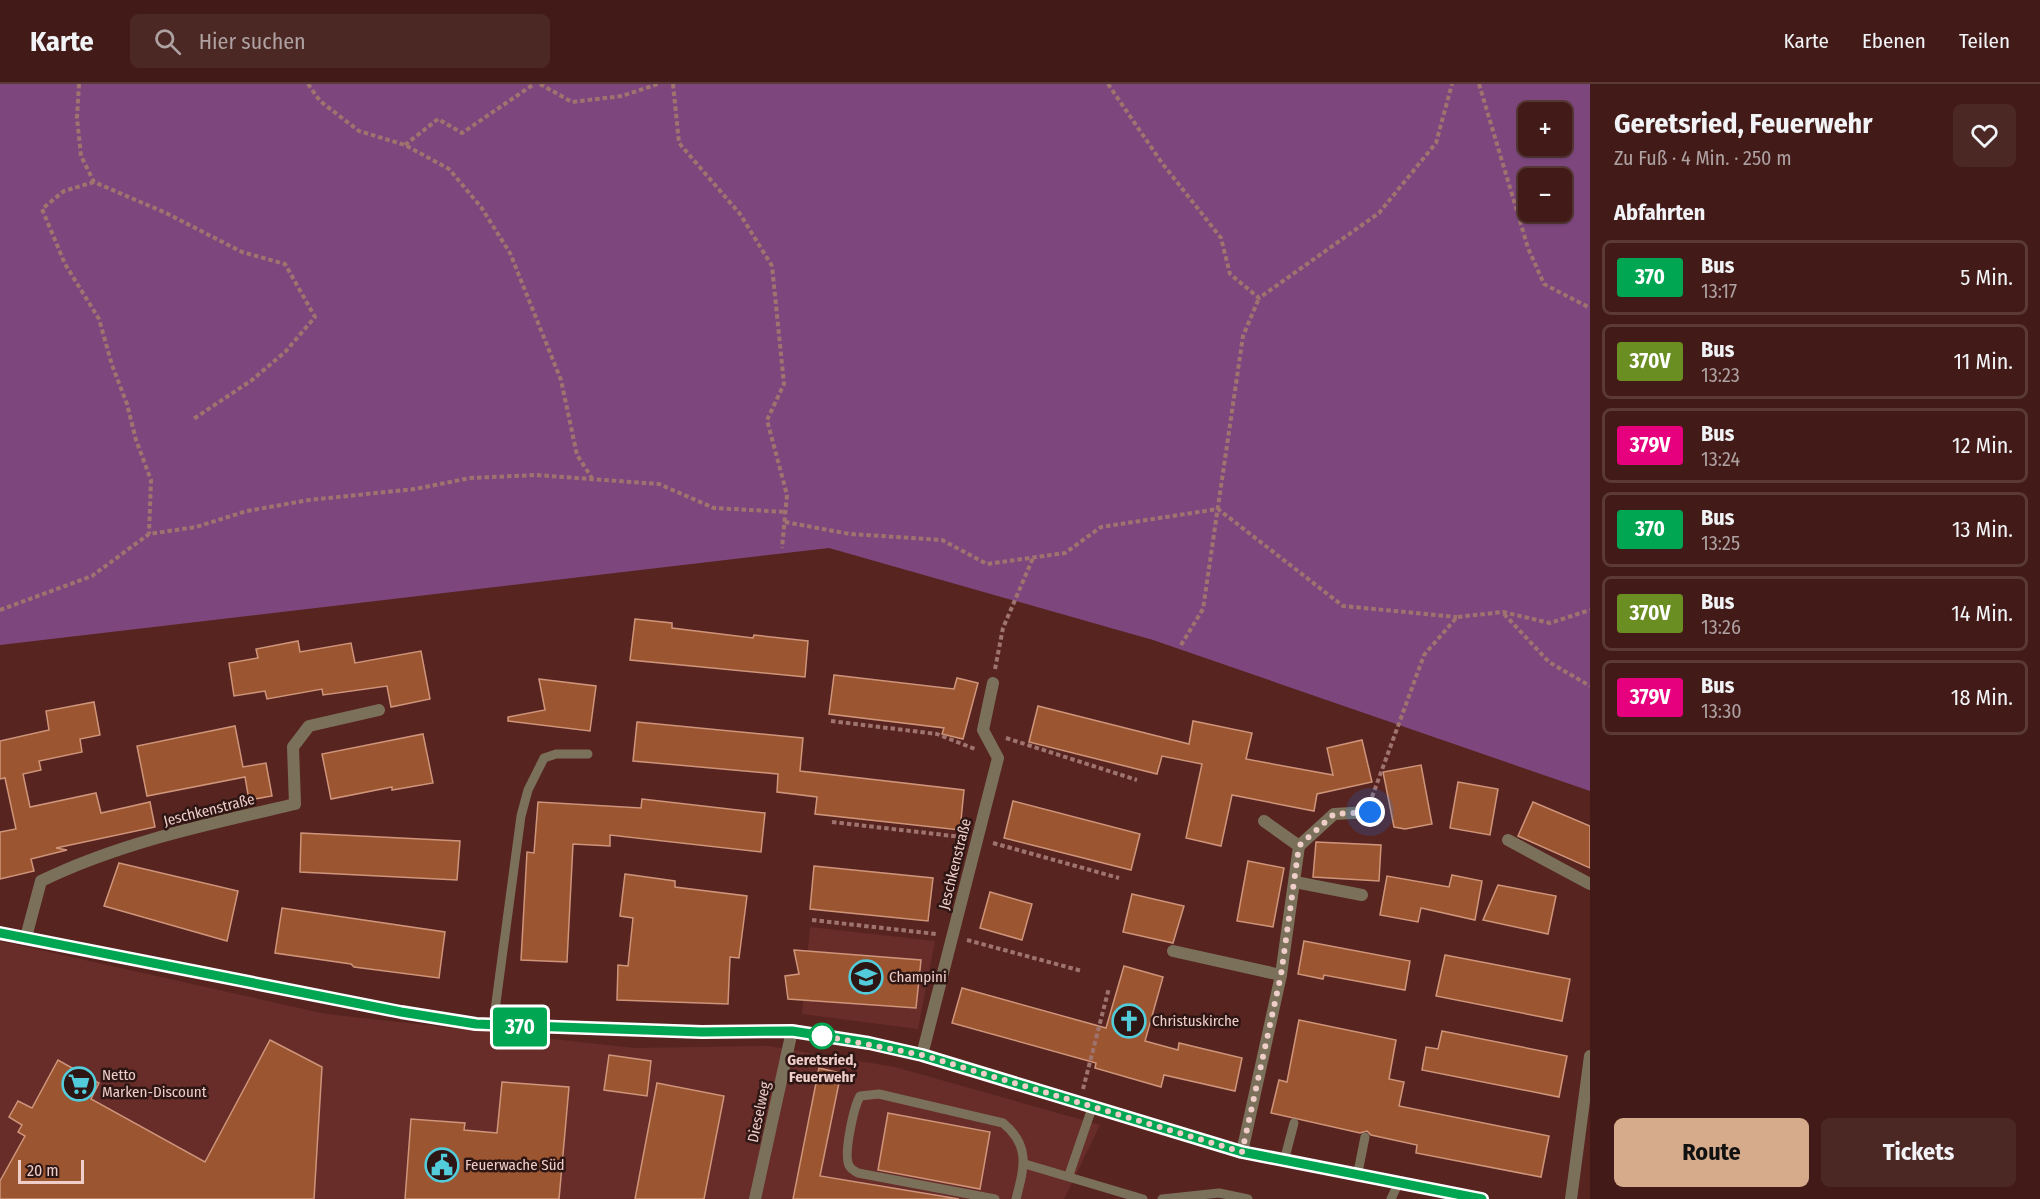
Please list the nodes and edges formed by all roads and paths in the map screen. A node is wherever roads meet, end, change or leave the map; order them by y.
1 (79, 84) edge
2 (308, 84) edge
3 (534, 84) edge
4 (540, 84) edge
5 (658, 84) edge
6 (673, 84) edge
7 (1108, 84) edge
8 (1452, 84) edge
9 (1479, 84) edge
10 (405, 145) junction
11 (94, 182) junction
12 (1259, 298) junction
13 (1590, 308) edge
14 (192, 420) dead end
15 (593, 479) junction
16 (1218, 509) junction
17 (786, 512) junction
18 (785, 522) junction
19 (149, 534) junction
20 (782, 548) dead end
21 (1034, 557) junction
22 (0, 609) edge
23 (1590, 610) edge
24 (1503, 612) junction
25 (1457, 617) junction
26 (1181, 645) dead end
27 (993, 683) joint
28 (1590, 686) edge
29 (379, 710) dead end
30 (831, 721) dead end
31 (983, 730) junction
32 (588, 753) dead end
33 (998, 758) junction
34 (1137, 780) dead end
35 (1370, 812) joint
36 (1264, 821) dead end
37 (832, 822) dead end
38 (977, 838) junction
39 (1508, 840) dead end
40 (1299, 846) junction
41 (1119, 878) dead end
42 (1295, 882) junction
43 (1590, 884) edge
44 (1362, 895) dead end
45 (812, 920) dead end
46 (0, 933) edge
47 (952, 936) junction
48 (26, 938) junction
49 (1173, 951) dead end
50 (1082, 971) dead end
51 (1281, 975) junction
52 (1109, 988) dead end
53 (493, 1025) junction
54 (792, 1031) junction
55 (922, 1055) junction
56 (1590, 1056) edge
57 (1587, 1096) edge
58 (1079, 1104) junction
59 (1092, 1108) junction
60 (1294, 1123) dead end
61 (1365, 1137) dead end
62 (1242, 1152) junction
63 (1284, 1161) junction
64 (1025, 1164) junction
65 (1069, 1175) junction
66 (1357, 1177) junction
67 (1398, 1184) junction
68 (755, 1199) edge
69 (995, 1199) edge
70 (1016, 1199) edge
71 (1143, 1199) edge
72 (1162, 1199) edge
73 (1248, 1199) edge
74 (1391, 1199) edge
75 (1482, 1199) edge
76 (1571, 1199) edge

1 - 11 path
2 - 10 path
3 - 10 path
4 - 5 path
6 - 17 path
7 - 12 path
8 - 12 path
9 - 13 path
10 - 15 path
11 - 14 path
11 - 19 path
12 - 16 path
15 - 17 path
15 - 19 path
16 - 21 path
16 - 25 path
16 - 26 path
17 - 18 path
18 - 20 path
18 - 21 path
19 - 22 path
21 - 27 path
23 - 24 path
24 - 25 path
24 - 28 path
25 - 35 path
27 - 31 street
29 - 48 street, Jeschkenstraße
30 - 33 path
31 - 33 street
31 - 34 path
32 - 53 lane
33 - 38 street, Jeschkenstraße
35 - 40 street
36 - 40 street
37 - 38 path
38 - 41 path
38 - 47 street, Jeschkenstraße
39 - 43 street
40 - 42 street
42 - 44 street
42 - 51 street
45 - 47 path
46 - 48 street
47 - 50 path
47 - 55 street, Jeschkenstraße
48 - 53 street
49 - 51 street
51 - 62 street
52 - 58 path
53 - 54 street
54 - 55 street
54 - 68 street, Dieselweg
55 - 58 street
56 - 57 street
57 - 76 street
58 - 59 street
59 - 62 street
59 - 65 lane
60 - 63 lane
61 - 66 lane
62 - 63 street
63 - 66 street
64 - 65 lane
64 - 69 lane
64 - 70 lane
65 - 71 lane
66 - 67 street
67 - 74 lane
67 - 75 street
72 - 73 lane

